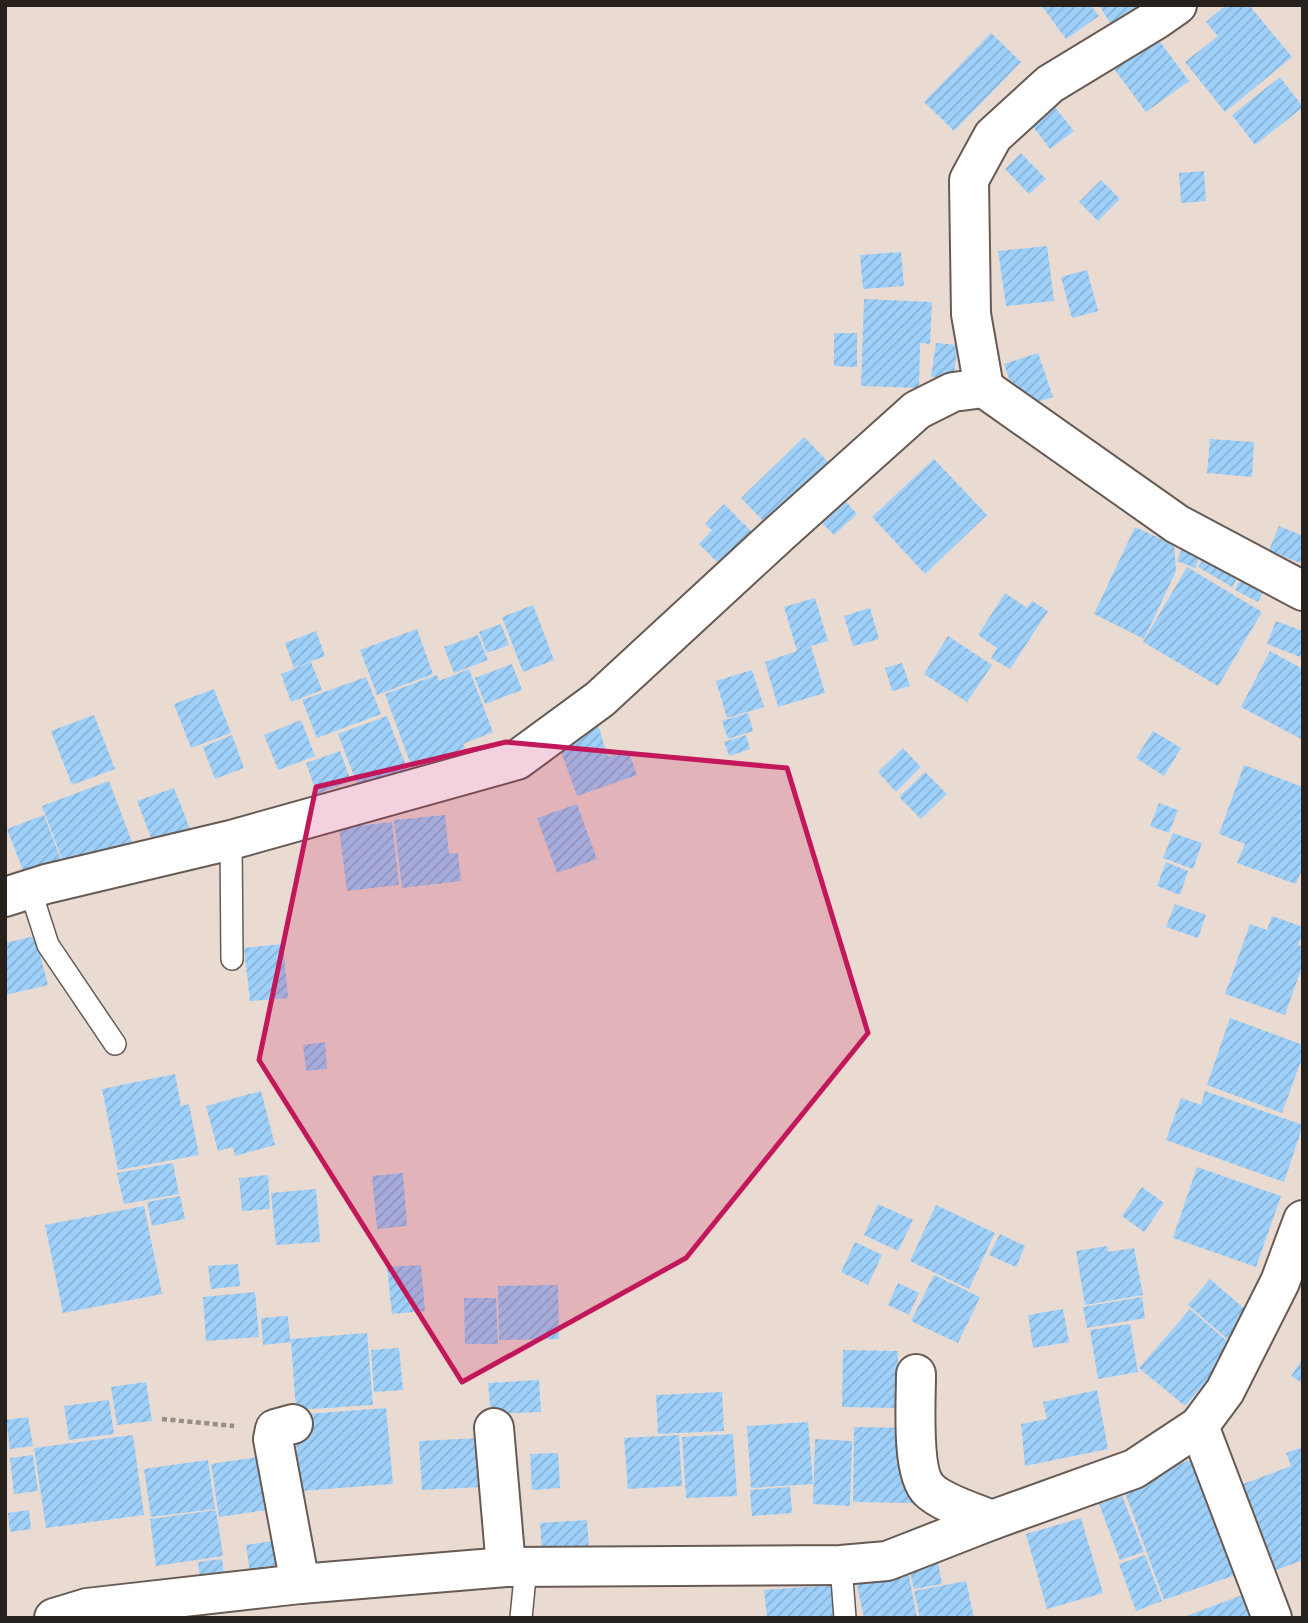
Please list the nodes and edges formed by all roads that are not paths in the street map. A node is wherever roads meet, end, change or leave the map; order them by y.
1 (1177, 5) edge
2 (984, 388) junction
3 (1303, 591) edge
4 (231, 840) junction
5 (18, 893) edge
6 (232, 959) dead end
7 (115, 1044) dead end
8 (1303, 1220) edge
9 (916, 1374) dead end
10 (1199, 1426) junction
11 (284, 1427) road end
12 (494, 1428) dead end
13 (992, 1520) junction
14 (841, 1565) junction
15 (516, 1567) junction
16 (300, 1584) junction
17 (54, 1618) edge
18 (521, 1618) edge
19 (845, 1618) edge
20 (1272, 1618) edge

1 - 2 street
2 - 3 street
2 - 4 street
4 - 5 street
4 - 6 lane
5 - 7 lane
8 - 10 street
9 - 13 street
10 - 13 street
10 - 20 street
11 - 16 street
12 - 15 street
13 - 14 street
14 - 15 street
14 - 19 lane
15 - 16 street
15 - 18 lane
16 - 17 street

